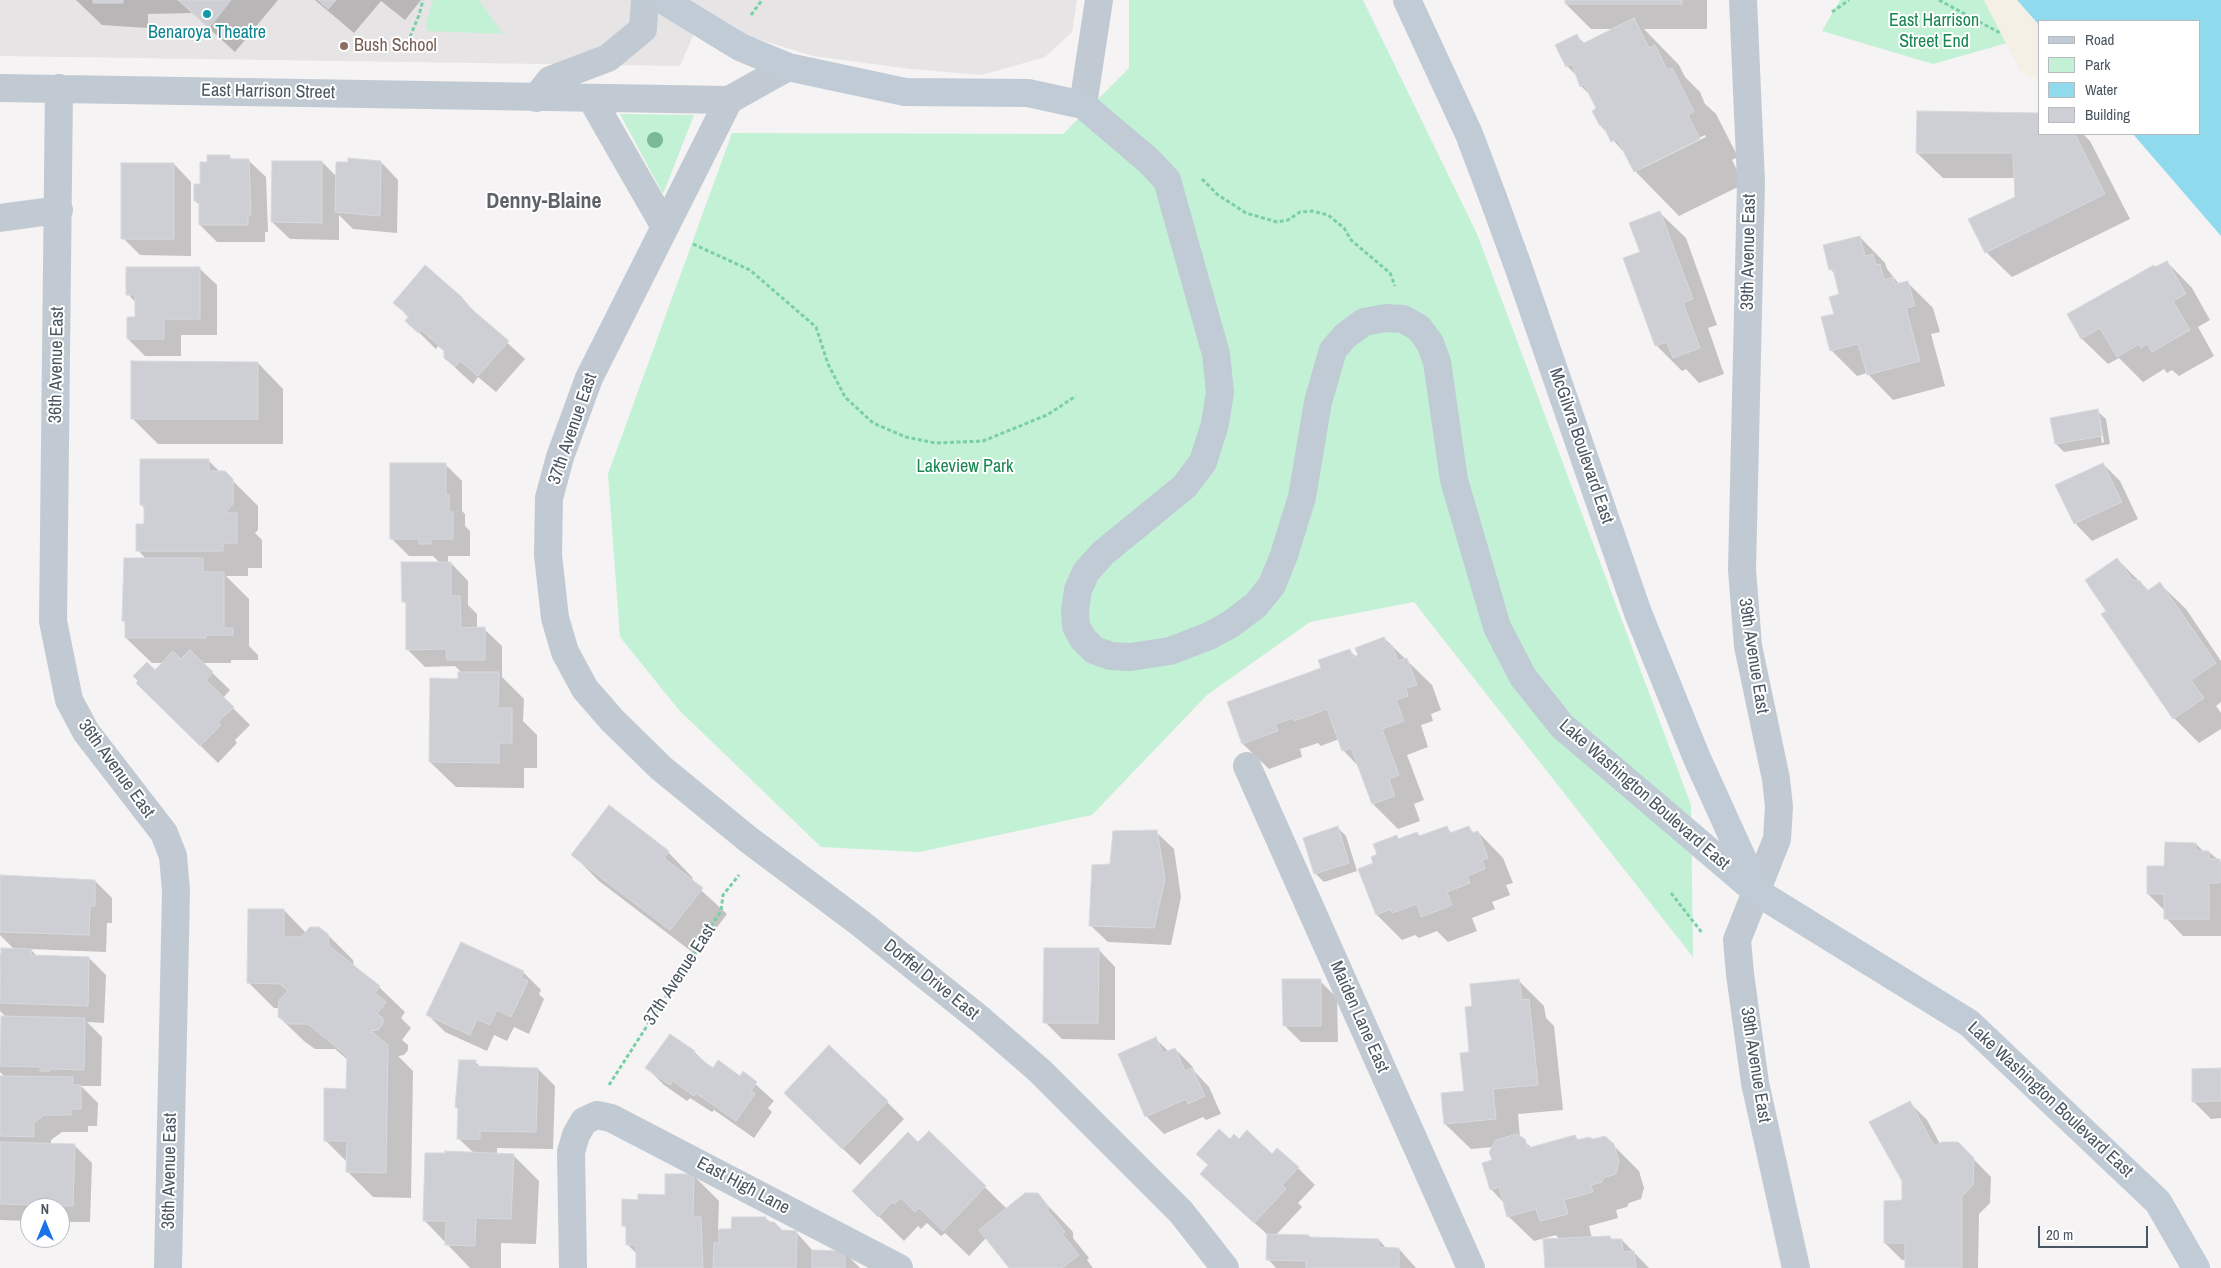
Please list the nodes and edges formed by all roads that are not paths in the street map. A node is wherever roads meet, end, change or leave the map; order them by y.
1 (645, 0) edge
2 (663, 0) edge
3 (1099, 0) edge
4 (1407, 0) edge
5 (1743, 0) edge
6 (788, 67) junction
7 (0, 88) edge
8 (59, 88) junction
9 (536, 98) junction
10 (591, 98) junction
11 (729, 100) junction
12 (1083, 105) junction
13 (59, 210) junction
14 (0, 218) edge
15 (665, 227) junction
16 (612, 720) joint
17 (1247, 766) dead end
18 (1757, 892) junction
19 (168, 1268) edge
20 (572, 1268) edge
21 (899, 1268) edge
22 (1225, 1268) edge
23 (1471, 1268) edge
24 (1796, 1268) edge
25 (2196, 1268) edge

1 - 9 street
2 - 6 main road, Lake Washington Boulevard East
3 - 12 street
4 - 18 main road, McGilvra Boulevard East
5 - 18 street, 39th Avenue East
6 - 11 street
6 - 12 main road, Lake Washington Boulevard East
7 - 8 street, East Harrison Street
8 - 9 street, East Harrison Street
8 - 13 street, 36th Avenue East
9 - 10 street, East Harrison Street
10 - 11 street, East Harrison Street
10 - 15 street
11 - 15 street, 37th Avenue East
12 - 18 main road, Lake Washington Boulevard East
13 - 14 street
13 - 19 street, 36th Avenue East
15 - 16 street, 37th Avenue East
16 - 22 street, Dorffel Drive East
17 - 23 street, Maiden Lane East
18 - 24 street, 39th Avenue East
18 - 25 main road, Lake Washington Boulevard East
20 - 21 street, East High Lane

